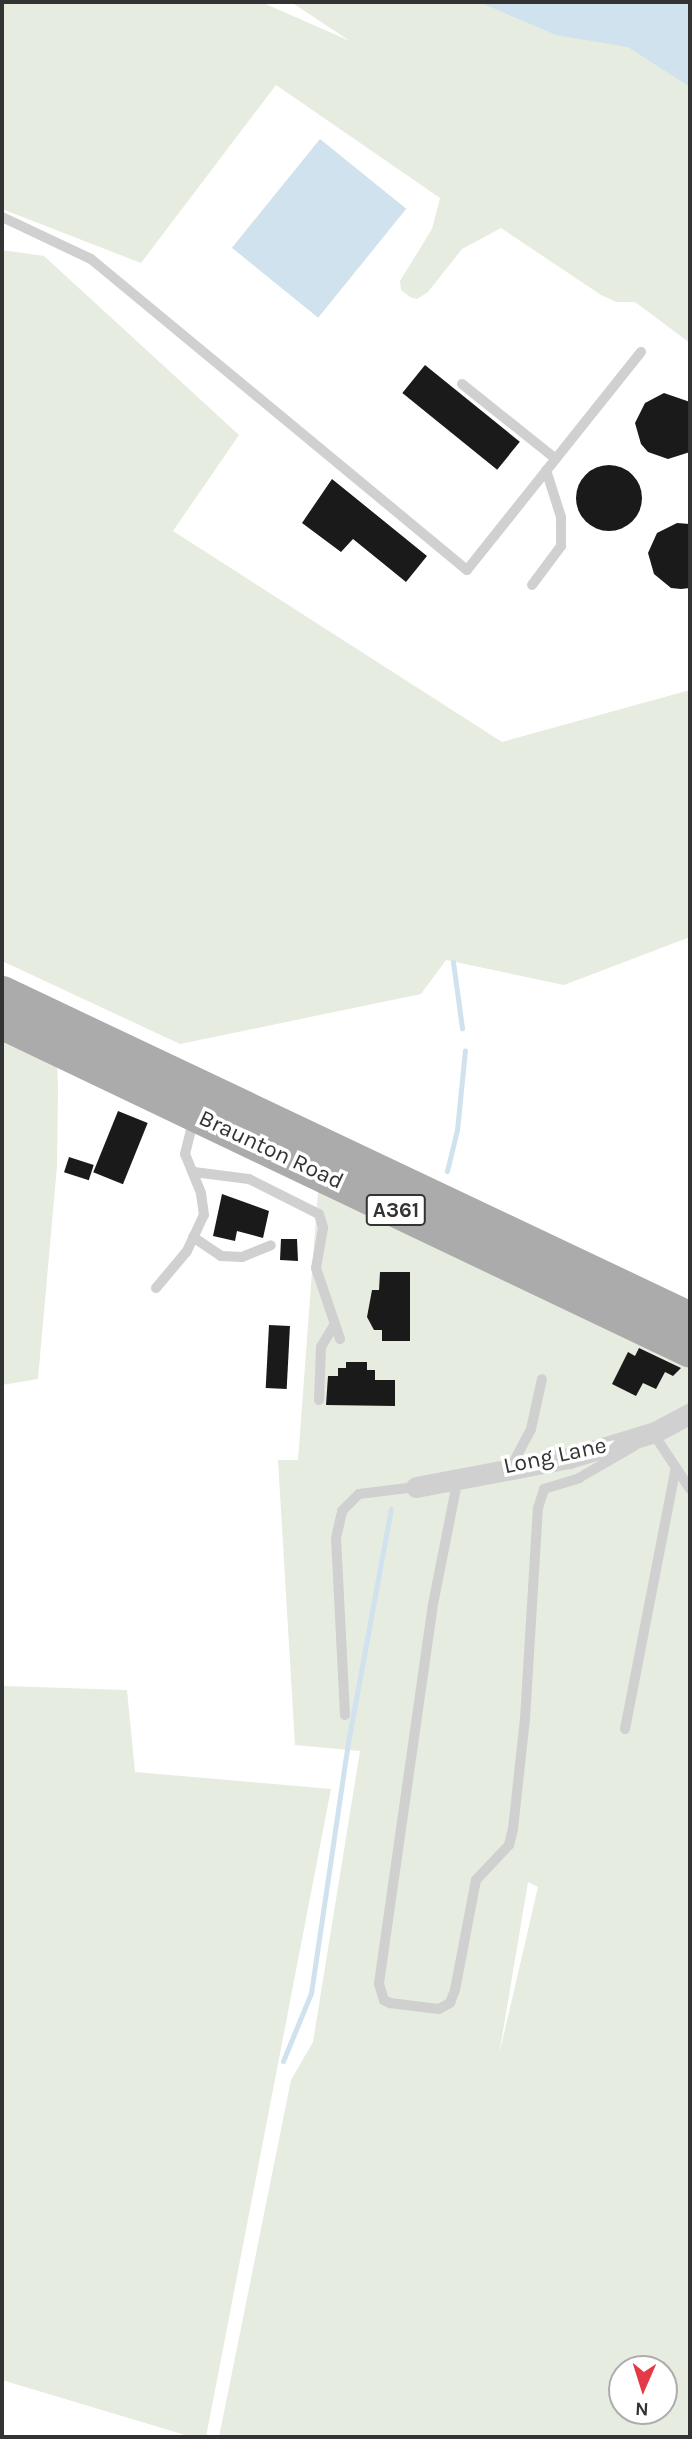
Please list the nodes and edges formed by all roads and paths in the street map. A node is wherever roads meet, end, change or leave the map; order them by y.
1 (2, 217) edge
2 (640, 352) dead end
3 (462, 384) dead end
4 (556, 459) junction
5 (546, 471) junction
6 (532, 584) dead end
7 (2, 992) edge
8 (2, 1023) edge
9 (195, 1114) junction
10 (194, 1172) junction
11 (193, 1237) junction
12 (271, 1245) dead end
13 (156, 1288) dead end
14 (690, 1318) edge
15 (335, 1324) junction
16 (340, 1339) dead end
17 (690, 1351) edge
18 (542, 1379) dead end
19 (319, 1400) dead end
20 (690, 1413) edge
21 (655, 1432) junction
22 (511, 1467) junction
23 (675, 1471) junction
24 (458, 1478) junction
25 (416, 1487) joint
26 (690, 1489) edge
27 (345, 1715) dead end
28 (625, 1729) dead end

1 - 5 lane
2 - 4 lane
3 - 4 lane
4 - 5 lane
5 - 6 lane
7 - 14 main road, Braunton Road / A361
8 - 9 main road, Braunton Road / A361
9 - 10 lane
9 - 17 main road, Braunton Road / A361
10 - 11 lane
10 - 15 lane
11 - 12 lane
11 - 13 lane
15 - 16 lane
15 - 19 lane
18 - 22 lane
20 - 21 street, Long Lane
21 - 22 street, Long Lane
21 - 23 lane
21 - 24 lane
22 - 24 street, Long Lane
23 - 26 lane
23 - 28 lane
24 - 25 street, Long Lane
25 - 27 lane

